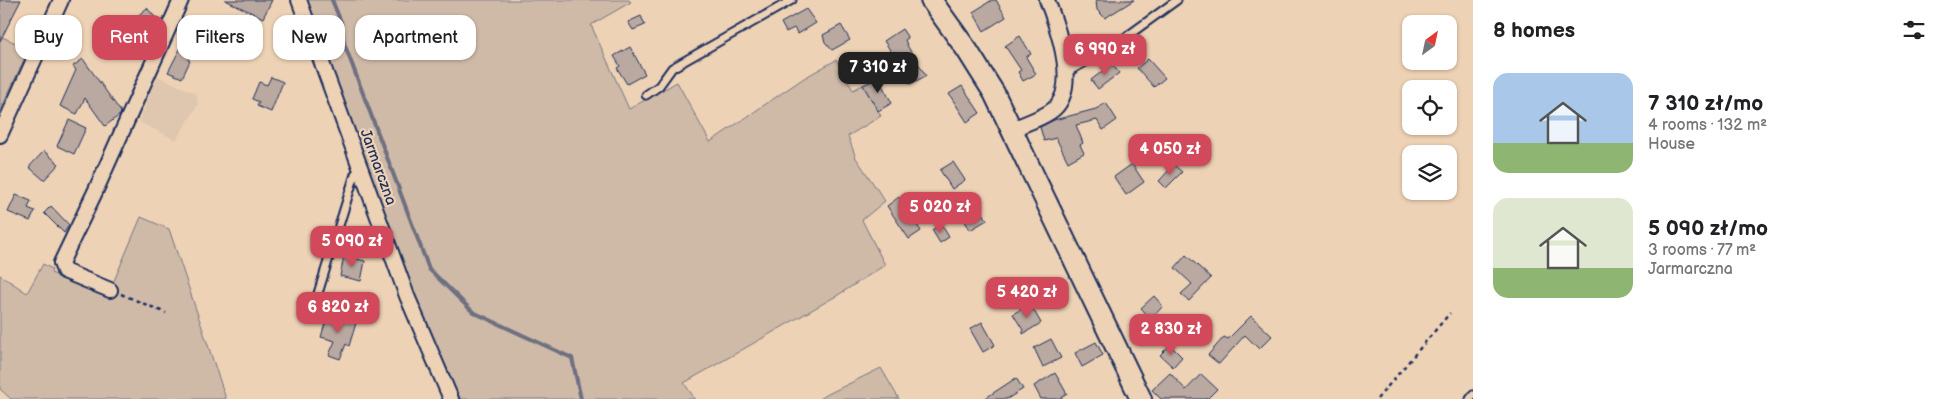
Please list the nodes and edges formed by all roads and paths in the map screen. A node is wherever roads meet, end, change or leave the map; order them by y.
1 (61, 0) edge
2 (181, 0) edge
3 (299, 0) edge
4 (792, 0) edge
5 (931, 0) edge
6 (1047, 0) edge
7 (1177, 0) edge
8 (1066, 73) junction
9 (646, 95) dead end
10 (1012, 130) junction
11 (0, 135) edge
12 (362, 169) junction
13 (110, 290) joint
14 (166, 313) dead end
15 (1450, 313) dead end
16 (311, 316) dead end
17 (1473, 395) edge
18 (452, 399) edge
19 (1142, 399) edge
20 (1378, 399) edge
21 (1470, 399) edge

1 - 11 street
2 - 13 street
3 - 12 street, Jarmarczna
4 - 9 lane
5 - 10 street
6 - 8 street
7 - 8 lane
8 - 10 street
10 - 19 street
12 - 16 lane
12 - 18 street, Jarmarczna
13 - 14 path
15 - 20 path
17 - 21 lane

